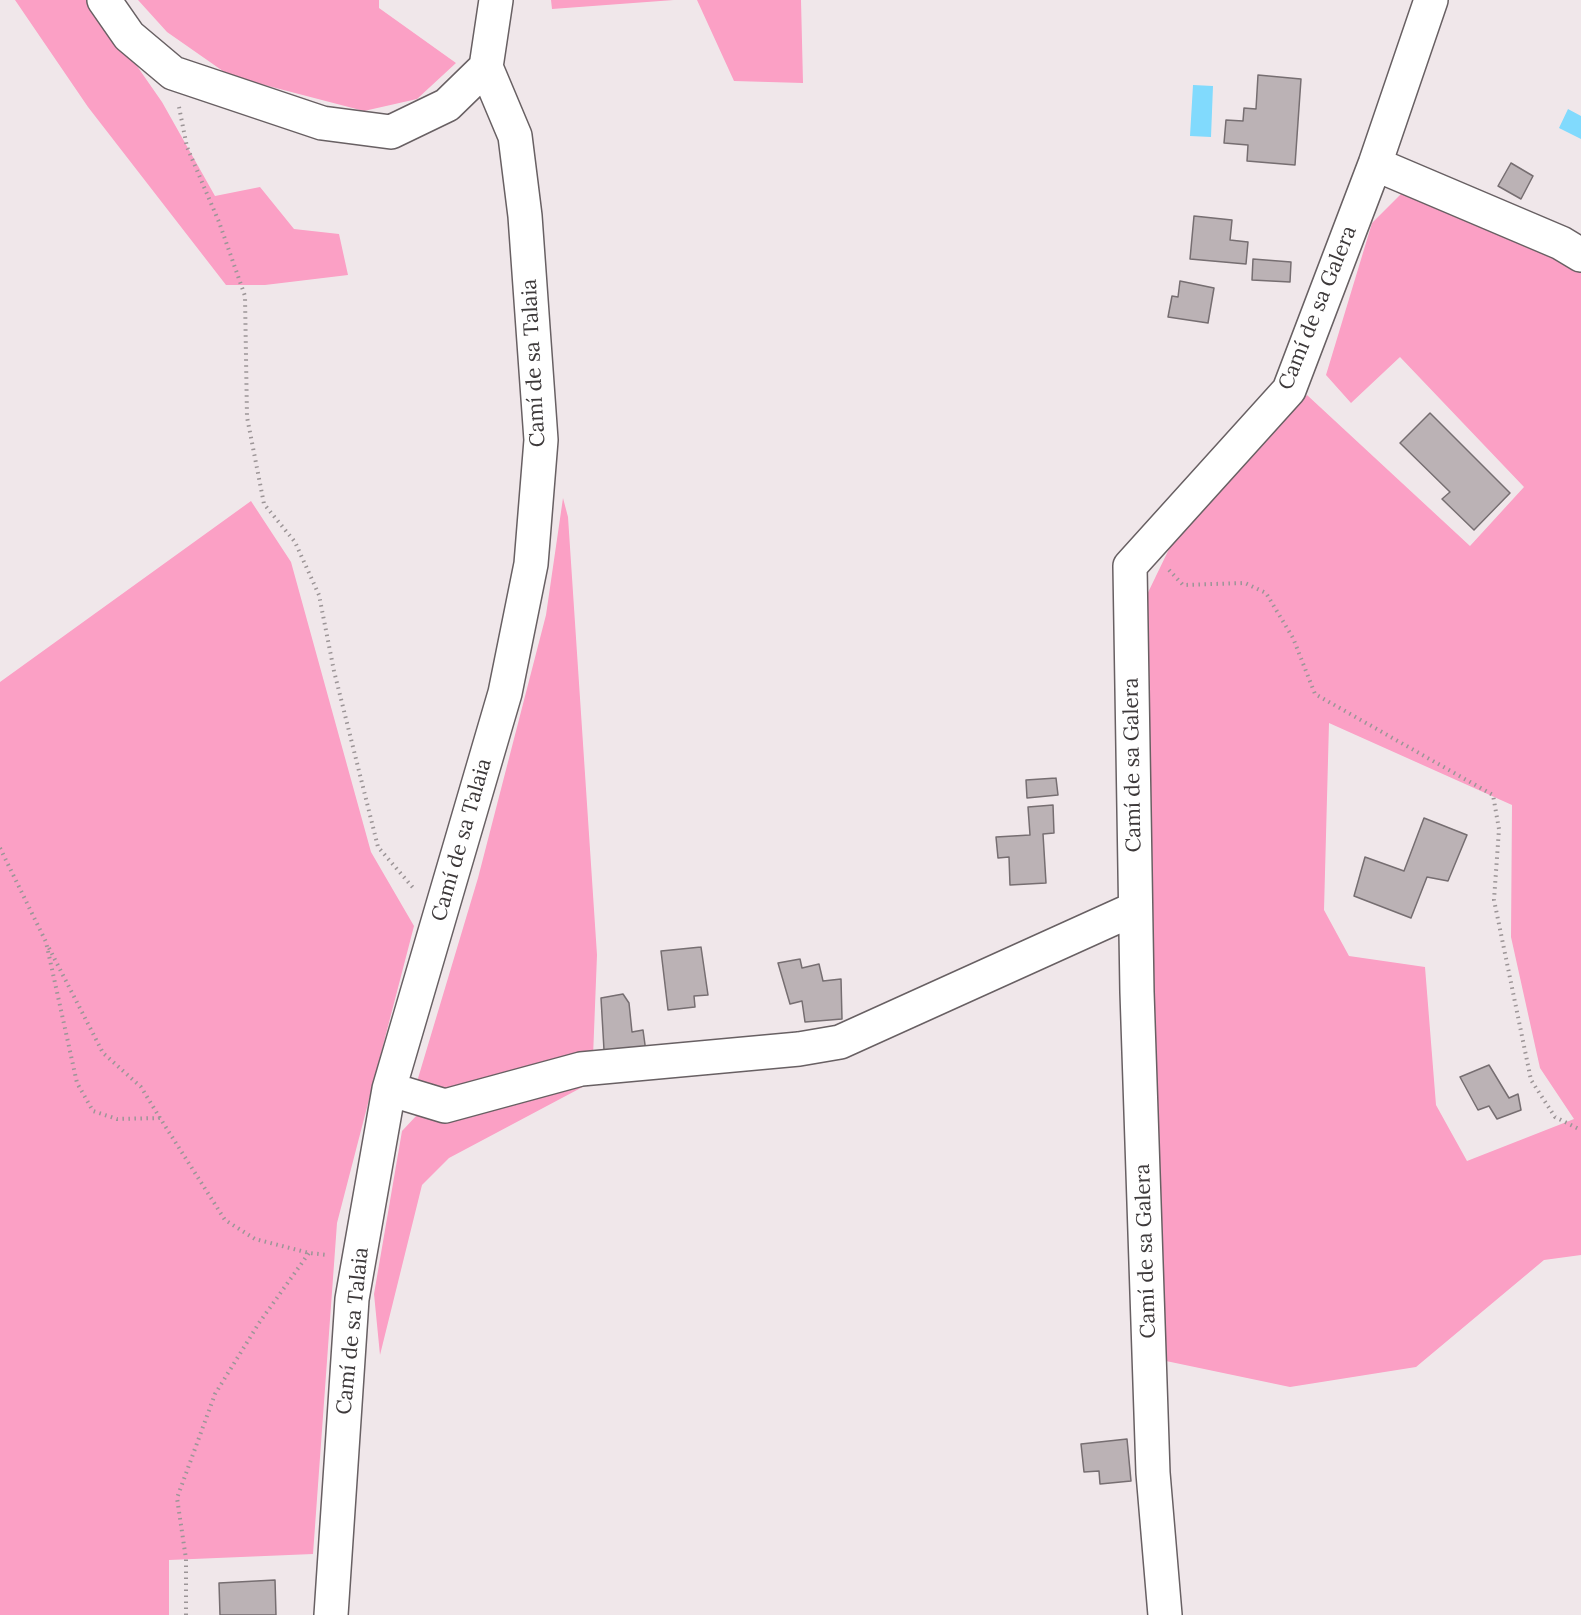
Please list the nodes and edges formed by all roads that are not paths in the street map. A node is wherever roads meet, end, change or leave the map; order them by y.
1 (104, 0) edge
2 (496, 0) edge
3 (1431, 0) edge
4 (486, 67) junction
5 (1375, 164) junction
6 (1581, 255) edge
7 (1134, 909) junction
8 (389, 1089) junction
9 (331, 1615) edge
10 (1165, 1615) edge

1 - 4 street
2 - 4 street
3 - 5 street, Camí de sa Galera
4 - 8 street, Camí de sa Talaia
5 - 6 street
5 - 7 street, Camí de sa Galera
7 - 8 street
7 - 10 street, Camí de sa Galera
8 - 9 street, Camí de sa Talaia

